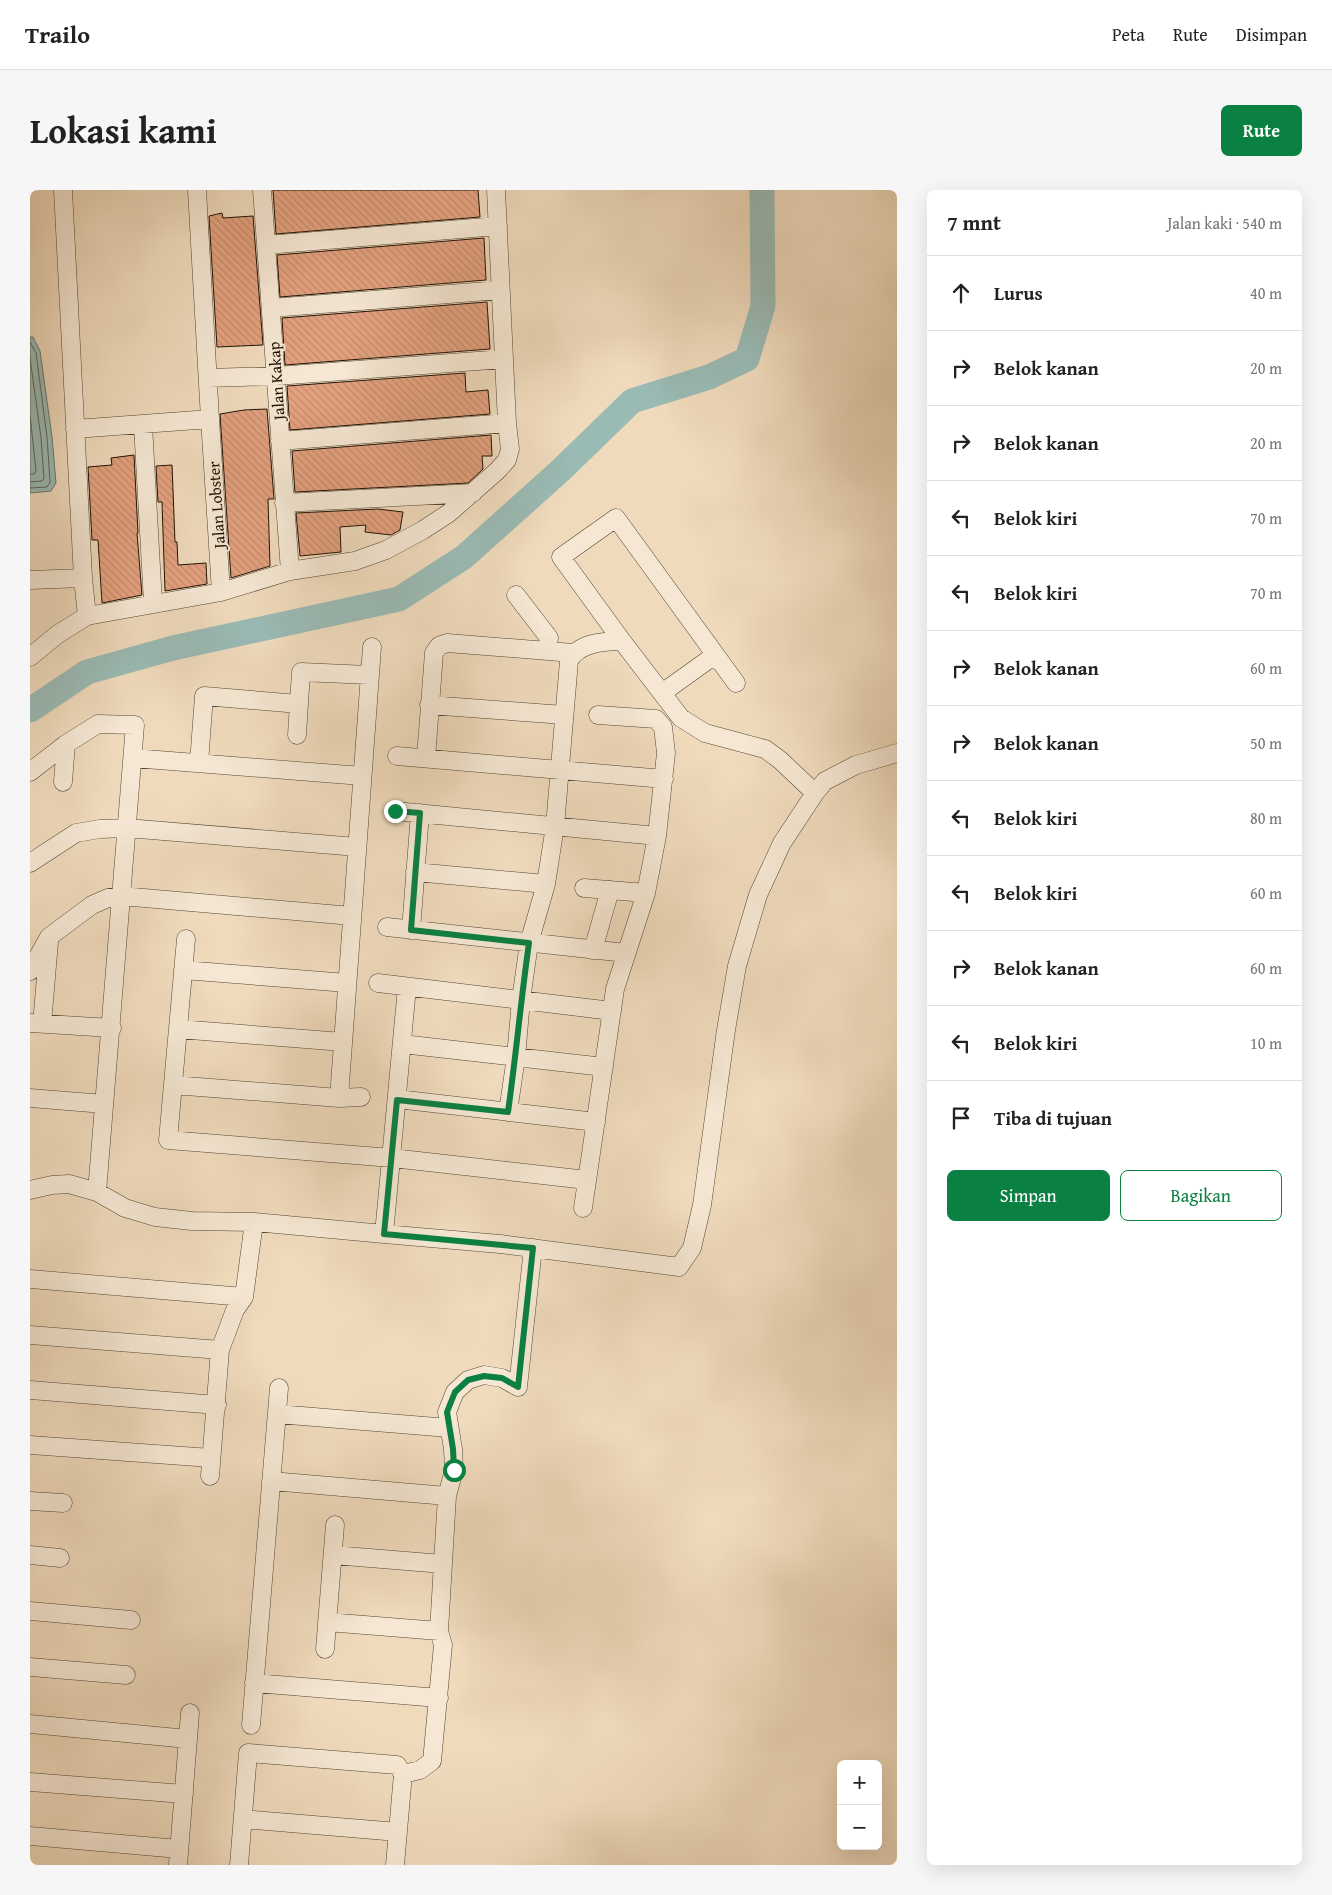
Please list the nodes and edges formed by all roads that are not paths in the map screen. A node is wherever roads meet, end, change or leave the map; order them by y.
1 (63, 190) edge
2 (197, 190) edge
3 (262, 190) edge
4 (496, 190) edge
5 (498, 226) junction
6 (266, 245) junction
7 (500, 290) junction
8 (270, 308) junction
9 (504, 359) junction
10 (276, 376) junction
11 (208, 378) junction
12 (210, 419) junction
13 (506, 423) junction
14 (143, 425) junction
15 (75, 429) junction
16 (280, 441) junction
17 (473, 493) junction
18 (284, 503) junction
19 (290, 571) junction
20 (83, 578) junction
21 (30, 580) edge
22 (221, 592) junction
23 (516, 595) dead end
24 (153, 603) junction
25 (87, 616) junction
26 (622, 641) junction
27 (372, 647) dead end
28 (547, 651) junction
29 (33, 653) edge
30 (573, 653) junction
31 (715, 654) junction
32 (370, 675) junction
33 (736, 683) dead end
34 (662, 693) junction
35 (299, 704) junction
36 (429, 704) junction
37 (564, 715) junction
38 (598, 715) dead end
39 (297, 735) dead end
40 (66, 744) junction
41 (897, 753) edge
42 (397, 756) dead end
43 (133, 758) junction
44 (426, 758) junction
45 (199, 763) junction
46 (559, 770) junction
47 (30, 772) edge
48 (362, 776) junction
49 (664, 779) junction
50 (63, 782) dead end
51 (815, 793) junction
52 (395, 811) dead end
53 (420, 813) junction
54 (555, 826) junction
55 (127, 828) junction
56 (657, 836) junction
57 (357, 847) junction
58 (30, 863) edge
59 (415, 872) junction
60 (546, 884) junction
61 (584, 888) dead end
62 (610, 890) junction
63 (646, 893) junction
64 (121, 896) junction
65 (352, 916) junction
66 (387, 927) dead end
67 (411, 930) junction
68 (49, 937) junction
69 (186, 939) dead end
70 (529, 943) junction
71 (593, 950) junction
72 (626, 953) junction
73 (183, 970) junction
74 (30, 971) edge
75 (347, 983) junction
76 (378, 984) dead end
77 (406, 987) junction
78 (520, 1000) junction
79 (612, 1011) junction
80 (36, 1023) edge
81 (112, 1028) junction
82 (178, 1029) junction
83 (343, 1042) junction
84 (402, 1044) junction
85 (516, 1057) junction
86 (604, 1067) junction
87 (173, 1085) junction
88 (361, 1097) dead end
89 (30, 1098) edge
90 (338, 1098) junction
91 (397, 1100) junction
92 (104, 1104) junction
93 (508, 1112) junction
94 (596, 1122) junction
95 (392, 1158) junction
96 (587, 1180) junction
97 (30, 1190) edge
98 (97, 1192) junction
99 (583, 1208) dead end
100 (254, 1222) junction
101 (384, 1234) junction
102 (533, 1248) junction
103 (30, 1279) edge
104 (244, 1297) junction
105 (30, 1335) edge
106 (220, 1350) junction
107 (279, 1388) dead end
108 (30, 1390) edge
109 (216, 1405) junction
110 (277, 1414) junction
111 (449, 1428) junction
112 (30, 1445) edge
113 (271, 1481) junction
114 (447, 1496) junction
115 (30, 1501) edge
116 (63, 1503) dead end
117 (335, 1525) dead end
118 (333, 1555) junction
119 (30, 1556) edge
120 (60, 1558) dead end
121 (443, 1564) junction
122 (30, 1611) edge
123 (131, 1620) dead end
124 (327, 1622) junction
125 (439, 1631) junction
126 (325, 1649) dead end
127 (30, 1667) edge
128 (126, 1675) dead end
129 (254, 1682) junction
130 (439, 1698) junction
131 (190, 1713) dead end
132 (30, 1724) edge
133 (251, 1725) dead end
134 (188, 1739) junction
135 (403, 1774) junction
136 (30, 1782) edge
137 (184, 1794) junction
138 (242, 1819) junction
139 (398, 1832) junction
140 (30, 1836) edge
141 (179, 1857) edge
142 (239, 1865) edge
143 (395, 1865) edge

1 - 15 street
2 - 11 street, Jalan Lobster
3 - 6 street, Jalan Kakap
4 - 5 street
5 - 6 street
5 - 7 street
6 - 8 street, Jalan Kakap
7 - 8 street
7 - 9 street
8 - 10 street, Jalan Kakap
9 - 10 street
9 - 13 street
10 - 11 street
10 - 16 street, Jalan Kakap
11 - 12 street, Jalan Lobster
12 - 14 street
12 - 22 street, Jalan Lobster
13 - 16 street
13 - 17 street
14 - 15 street
14 - 24 street
15 - 20 street
16 - 18 street, Jalan Kakap
17 - 18 street
17 - 19 street
18 - 19 street, Jalan Kakap
19 - 22 street
20 - 21 street
20 - 25 street
22 - 24 street
23 - 28 street
24 - 25 street
25 - 29 street
26 - 30 street
26 - 31 street
26 - 34 street
27 - 32 street
28 - 30 street
28 - 36 street
30 - 37 street
31 - 33 street
31 - 34 street
32 - 35 street
32 - 48 street
34 - 51 street
35 - 39 street
35 - 45 street
36 - 37 street
36 - 44 street
37 - 46 street
38 - 49 street
40 - 43 street
40 - 47 street
40 - 50 street
41 - 51 street
42 - 44 street
43 - 45 street
43 - 55 street
44 - 46 street
45 - 48 street
46 - 49 street
46 - 54 street
48 - 57 street
49 - 56 street
51 - 102 street
52 - 53 street
53 - 54 street
53 - 59 street
54 - 56 street
54 - 60 street
55 - 57 street
55 - 58 street
55 - 64 street
56 - 63 street
57 - 65 street
59 - 60 street
59 - 67 street
60 - 70 street
61 - 62 street
62 - 63 street
62 - 71 street
63 - 72 street
64 - 65 street
64 - 68 street
64 - 81 street
65 - 75 street
66 - 67 street
67 - 70 street
68 - 74 street
68 - 80 street
69 - 73 street
70 - 71 street
70 - 78 street
71 - 72 street
72 - 79 street
73 - 75 street
73 - 82 street
75 - 83 street
76 - 77 street
77 - 78 street
77 - 84 street
78 - 79 street
78 - 85 street
79 - 86 street
80 - 81 street
81 - 92 street
82 - 83 street
82 - 87 street
83 - 90 street
84 - 85 street
84 - 91 street
85 - 86 street
85 - 93 street
86 - 94 street
87 - 90 street
87 - 95 street
88 - 90 street
89 - 92 street
91 - 93 street
91 - 95 street
92 - 98 street
93 - 94 street
94 - 96 street
95 - 96 street
95 - 101 street
96 - 99 street
97 - 98 street
98 - 100 street
100 - 101 street
100 - 104 street
101 - 102 street
102 - 111 street
103 - 104 street
104 - 106 street
105 - 106 street
106 - 109 street
107 - 110 street
108 - 109 street
109 - 112 street
110 - 111 street
110 - 113 street
111 - 114 street
113 - 114 street
113 - 129 street
114 - 121 street
115 - 116 street
117 - 118 street
118 - 121 street
118 - 124 street
119 - 120 street
121 - 125 street
122 - 123 street
124 - 125 street
124 - 126 street
125 - 130 street
127 - 128 street
129 - 130 street
129 - 133 street
130 - 135 street
131 - 134 street
132 - 134 street
134 - 137 street
135 - 138 street
135 - 139 street
136 - 137 street
137 - 141 street
138 - 139 street
138 - 142 street
139 - 143 street
140 - 141 street

